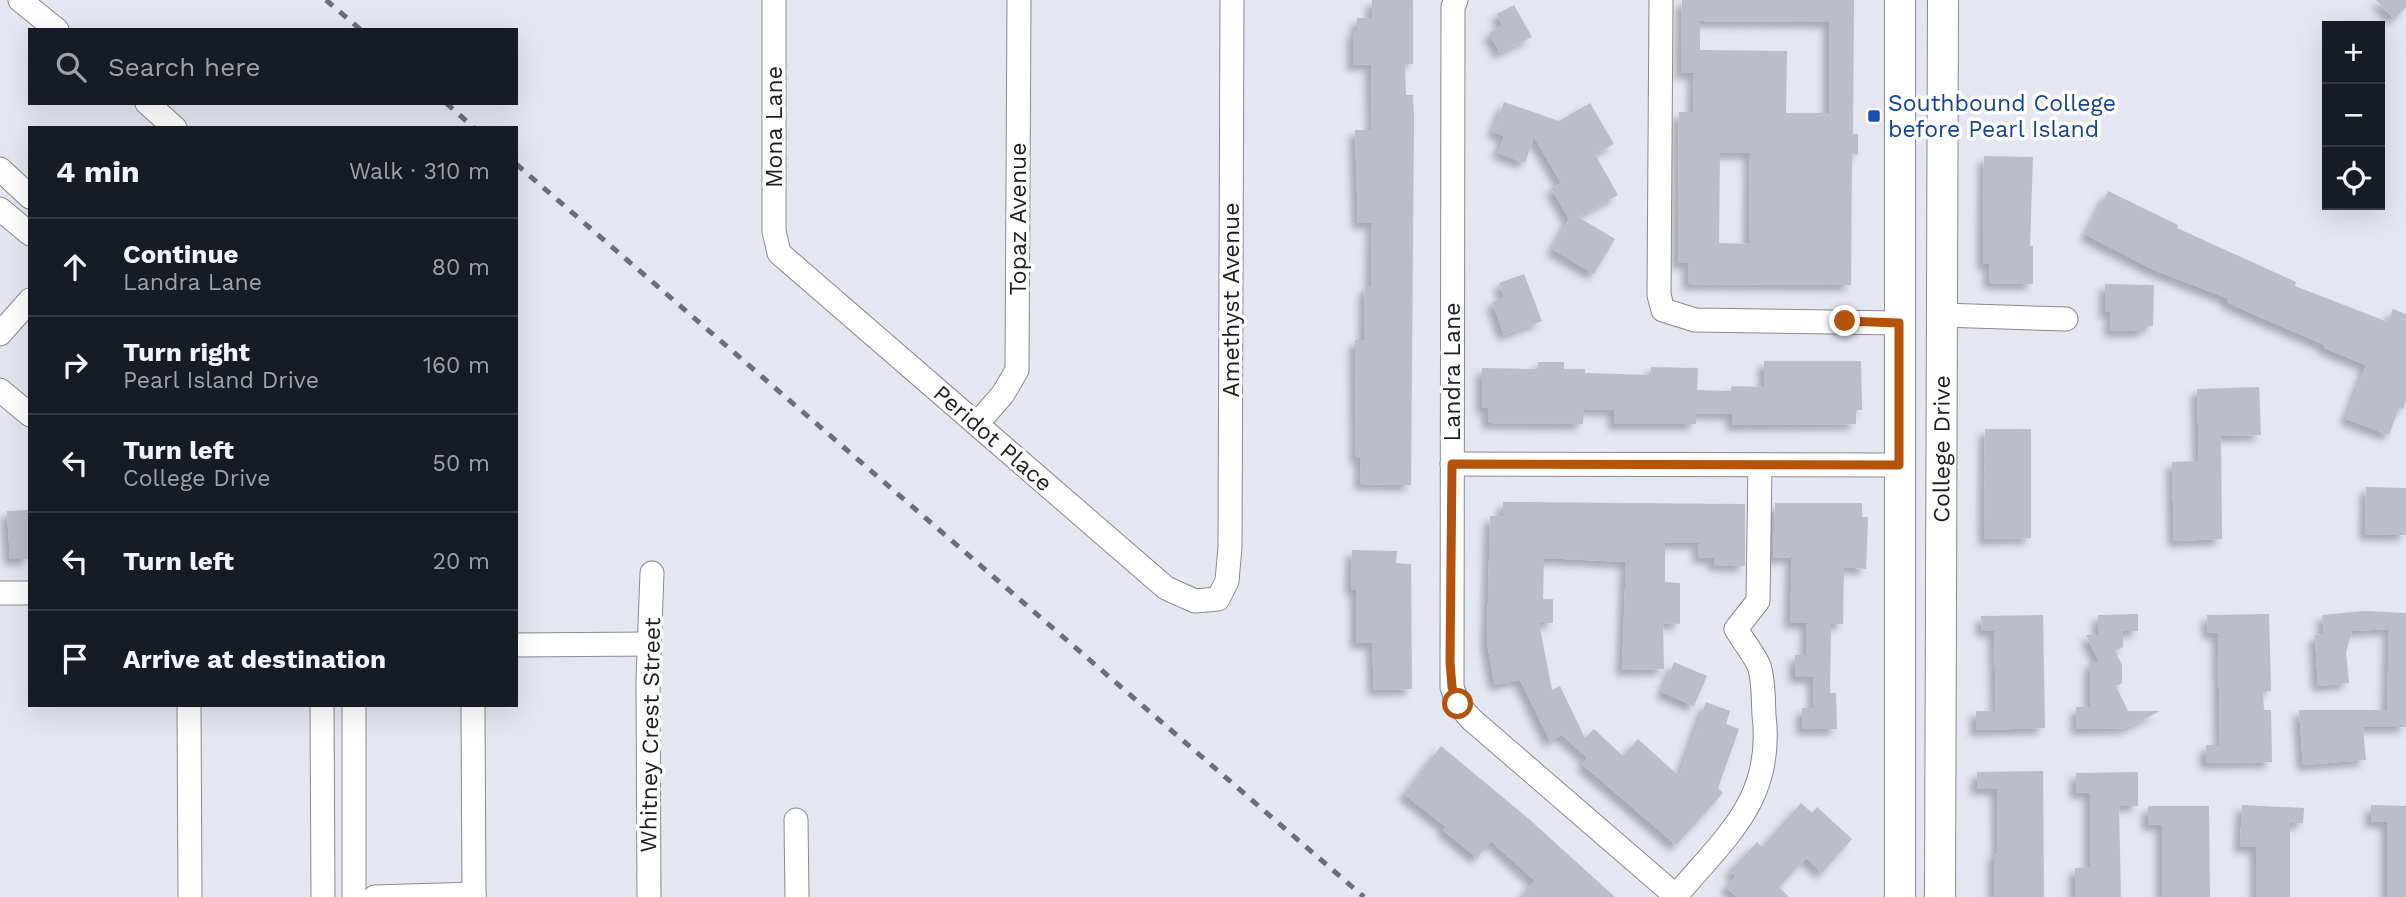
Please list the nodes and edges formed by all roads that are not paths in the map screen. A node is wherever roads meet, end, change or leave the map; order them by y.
1 (20, 0) edge
2 (774, 0) edge
3 (1020, 0) edge
4 (1232, 0) edge
5 (1456, 0) edge
6 (1661, 0) edge
7 (1900, 0) edge
8 (1943, 0) edge
9 (55, 28) edge
10 (149, 105) edge
11 (173, 126) edge
12 (0, 169) edge
13 (28, 195) edge
14 (0, 209) edge
15 (28, 232) edge
16 (779, 253) joint
17 (28, 302) edge
18 (1941, 315) junction
19 (2066, 319) dead end
20 (1899, 323) junction
21 (0, 334) edge
22 (0, 390) edge
23 (28, 413) edge
24 (977, 425) junction
25 (1452, 464) junction
26 (1760, 465) junction
27 (1899, 465) junction
28 (652, 573) dead end
29 (0, 593) edge
30 (28, 593) edge
31 (1218, 599) joint
32 (650, 644) junction
33 (518, 645) edge
34 (189, 707) edge
35 (322, 707) edge
36 (354, 707) edge
37 (473, 707) edge
38 (796, 820) dead end
39 (474, 895) edge
40 (421, 896) edge
41 (190, 897) edge
42 (323, 897) edge
43 (354, 897) edge
44 (375, 897) edge
45 (649, 897) edge
46 (797, 897) edge
47 (1676, 897) edge
48 (1900, 897) edge
49 (1940, 897) edge

1 - 9 street
2 - 16 street, Mona Lane
3 - 24 street, Topaz Avenue
4 - 31 street, Amethyst Avenue
5 - 25 street, Landra Lane
6 - 20 street
7 - 20 main road, College Drive
8 - 18 main road, College Drive
10 - 11 street
12 - 13 street
14 - 15 street
16 - 24 street, Peridot Place
17 - 21 street
18 - 19 street
18 - 20 main road
18 - 49 main road, College Drive
20 - 27 main road, College Drive
22 - 23 street
24 - 31 street, Peridot Place
25 - 26 street
25 - 47 street, Landra Lane
26 - 27 street
26 - 47 street
27 - 48 main road, College Drive
28 - 32 street, Whitney Crest Street
29 - 30 street
32 - 33 street
32 - 45 street, Whitney Crest Street
34 - 41 street
35 - 42 street
36 - 43 street
37 - 39 street
38 - 46 street
39 - 40 street
40 - 44 street

